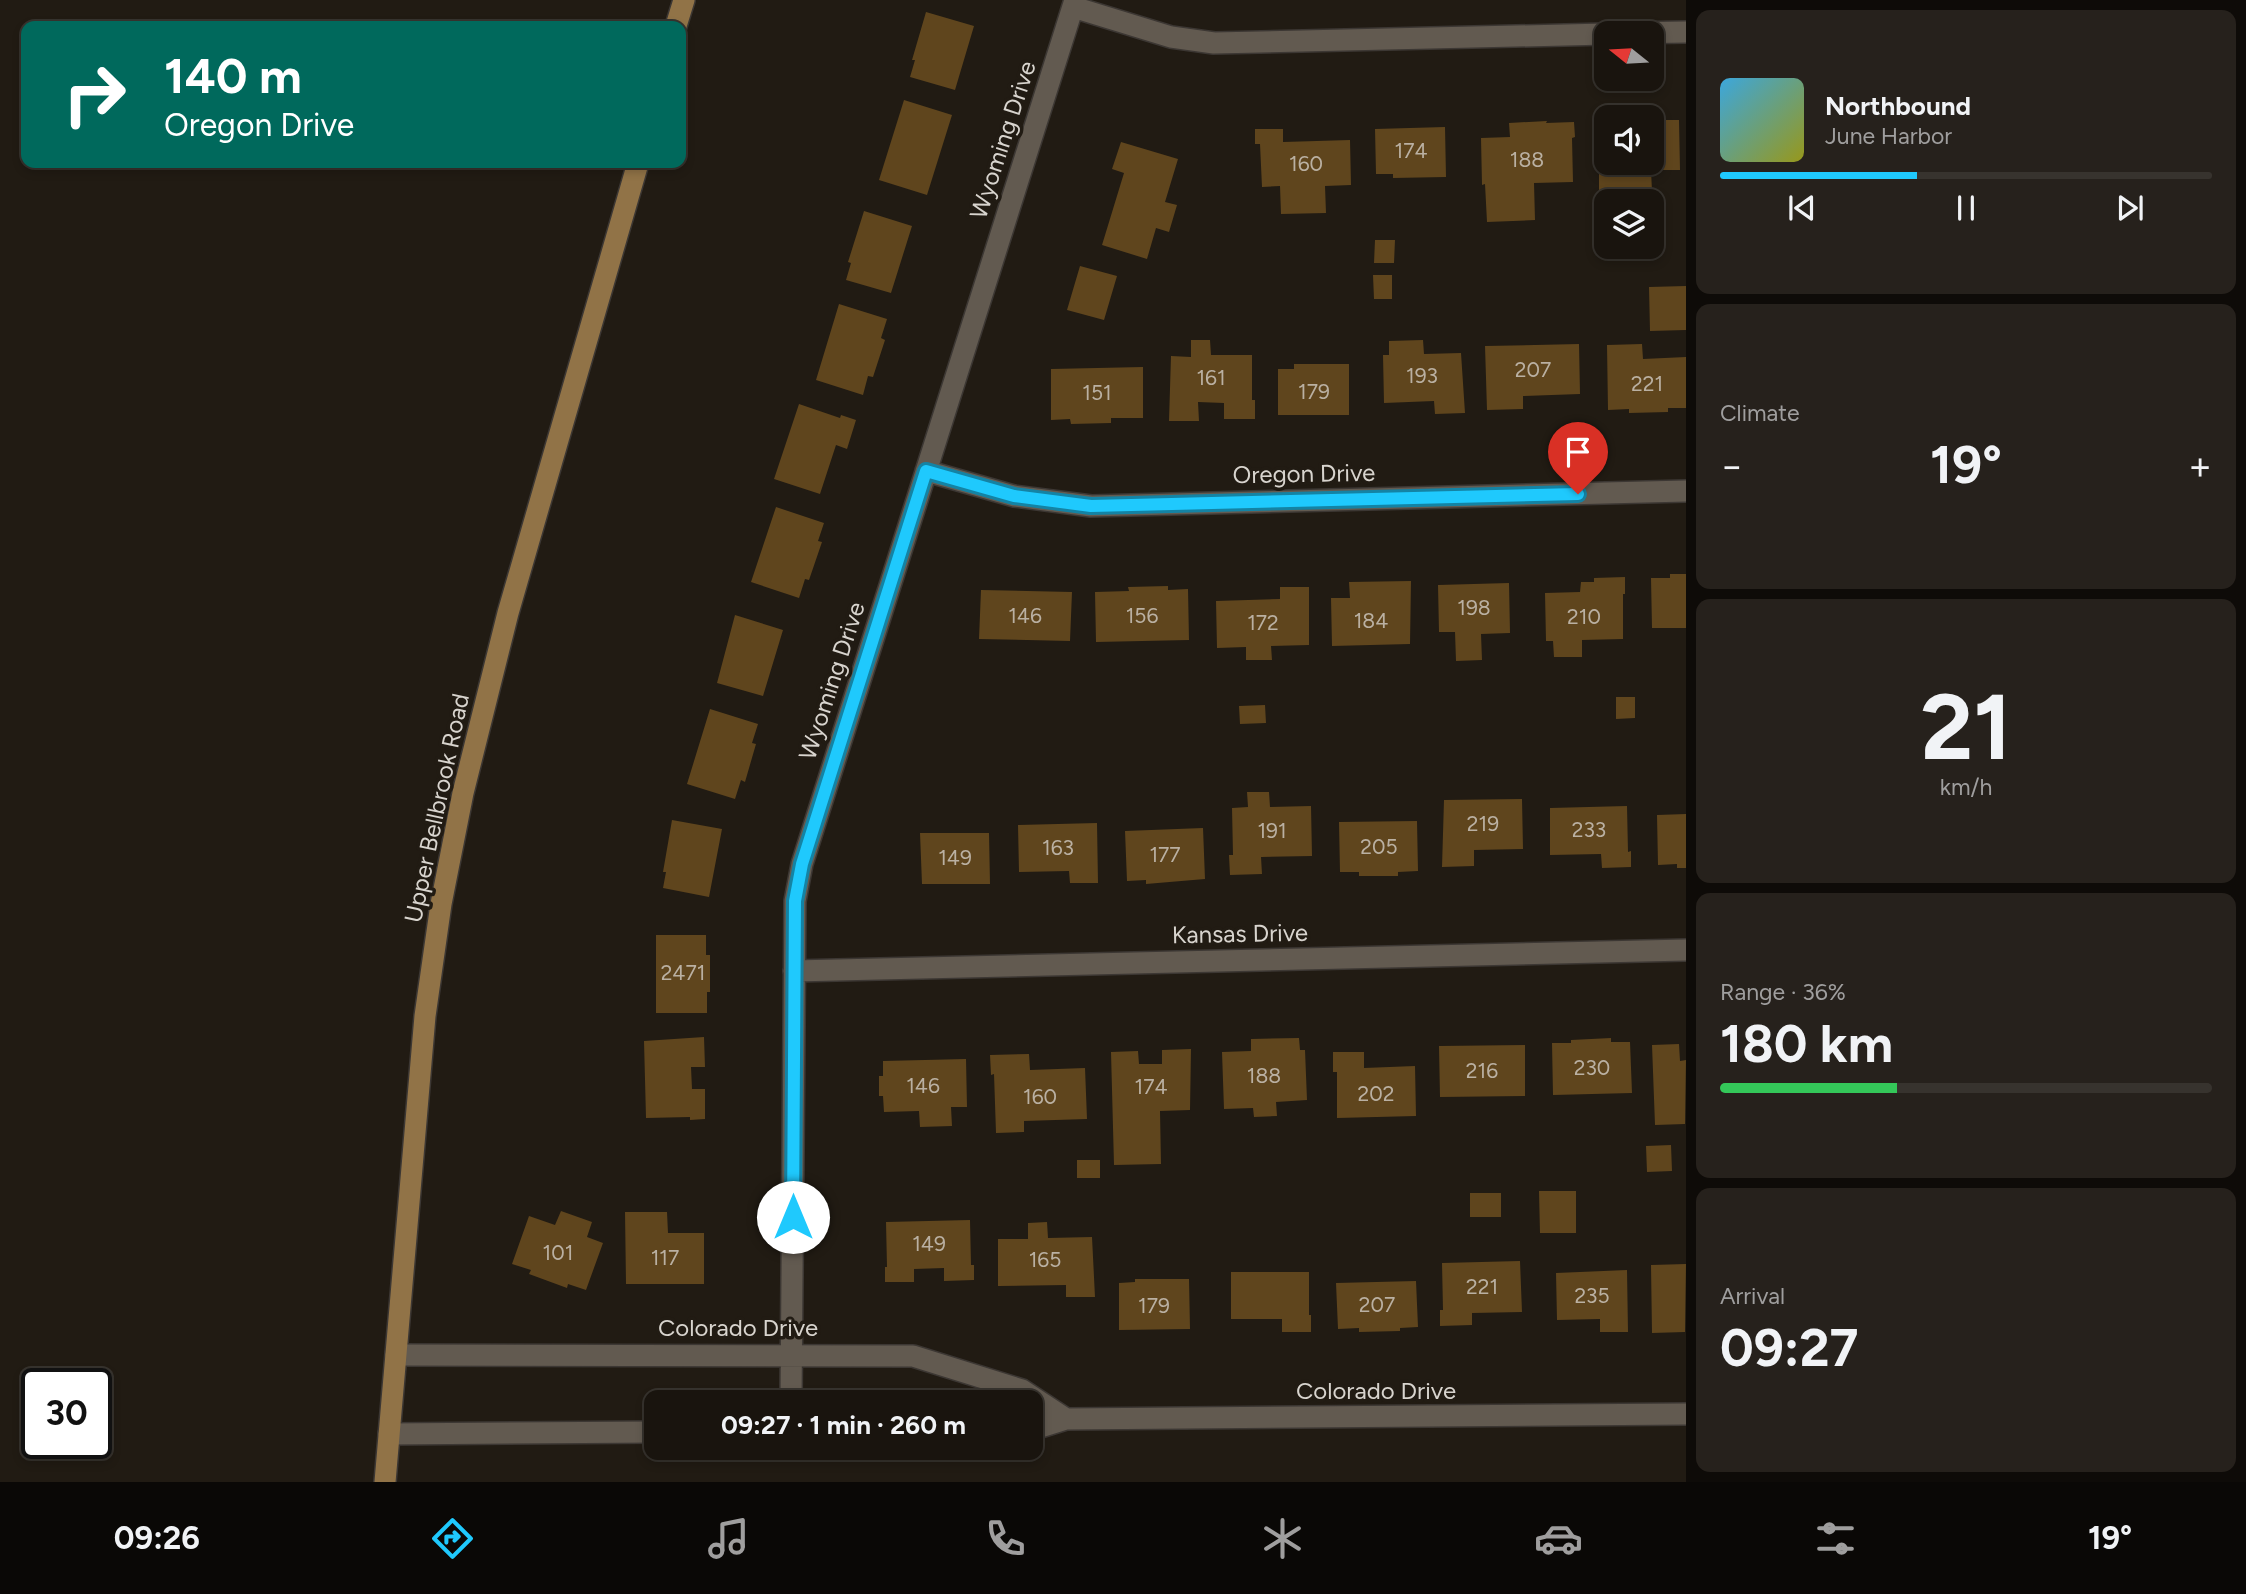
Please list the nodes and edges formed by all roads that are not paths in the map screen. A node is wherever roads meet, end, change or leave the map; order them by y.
1 (684, 0) edge
2 (1074, 3) edge
3 (678, 21) edge
4 (1664, 32) edge
5 (1686, 32) edge
6 (1594, 34) edge
7 (637, 168) edge
8 (926, 471) junction
9 (1686, 491) edge
10 (1686, 950) edge
11 (794, 971) junction
12 (792, 1354) junction
13 (396, 1355) junction
14 (791, 1390) edge
15 (1686, 1414) edge
16 (1066, 1419) junction
17 (1043, 1426) edge
18 (644, 1432) edge
19 (389, 1434) junction
20 (385, 1482) edge

1 - 3 main road
2 - 6 street
2 - 8 street, Wyoming Drive
4 - 5 street
7 - 13 main road, Upper Bellbrook Road
8 - 9 street, Oregon Drive
8 - 11 street, Wyoming Drive
10 - 11 street, Kansas Drive
11 - 12 street, Wyoming Drive
12 - 13 street, Colorado Drive
12 - 14 street, Wyoming Drive
12 - 16 street, Colorado Drive
13 - 19 main road, Upper Bellbrook Road
15 - 16 street, Colorado Drive
16 - 17 street, Colorado Drive
18 - 19 street
19 - 20 main road, Upper Bellbrook Road

